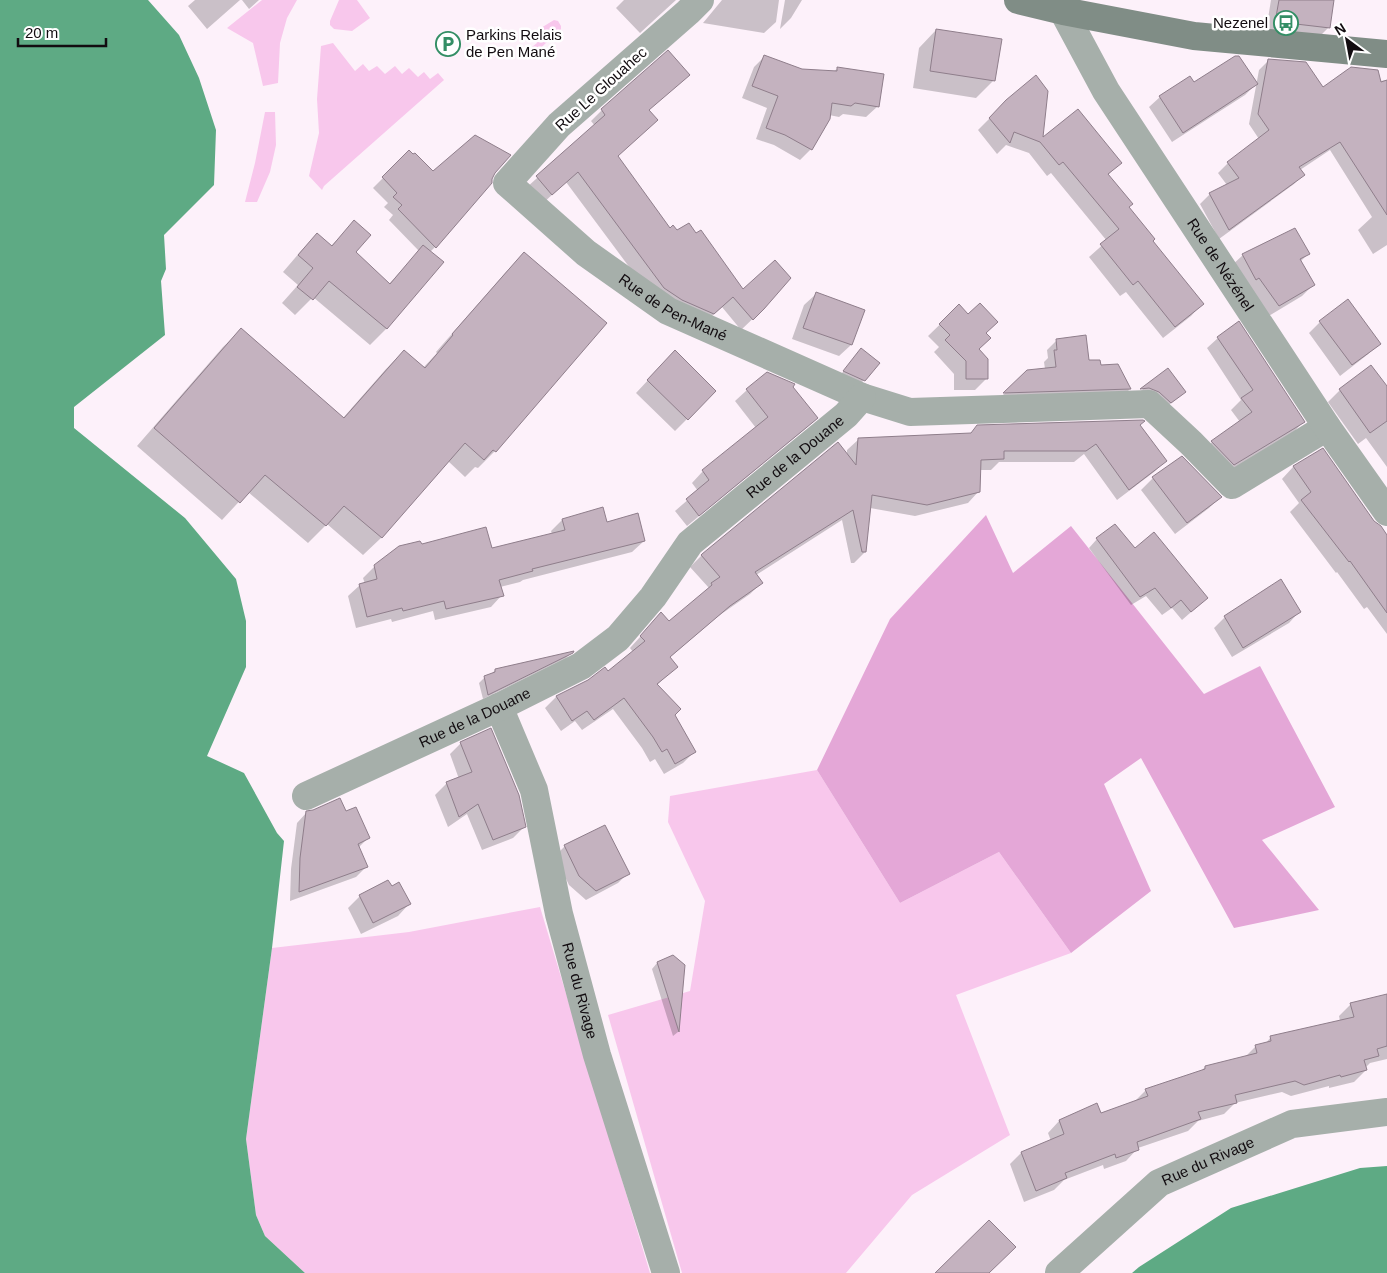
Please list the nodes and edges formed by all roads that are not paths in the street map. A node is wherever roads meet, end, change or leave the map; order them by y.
1 (700, 0) edge
2 (1018, 0) edge
3 (1063, 6) edge
4 (1387, 54) edge
5 (507, 182) joint
6 (862, 397) junction
7 (1327, 427) junction
8 (1387, 512) edge
9 (499, 707) junction
10 (306, 796) dead end
11 (1387, 1112) edge
12 (666, 1273) edge
13 (1058, 1273) edge

1 - 5 street, Rue Le Glouahec
2 - 3 street
3 - 4 street
3 - 7 street, Rue de Nézénel
5 - 6 street, Rue de Pen-Mané
6 - 7 street
6 - 9 street, Rue de la Douane
7 - 8 street, Rue de Nézénel
9 - 10 street, Rue de la Douane
9 - 12 street, Rue du Rivage
11 - 13 street, Rue du Rivage

